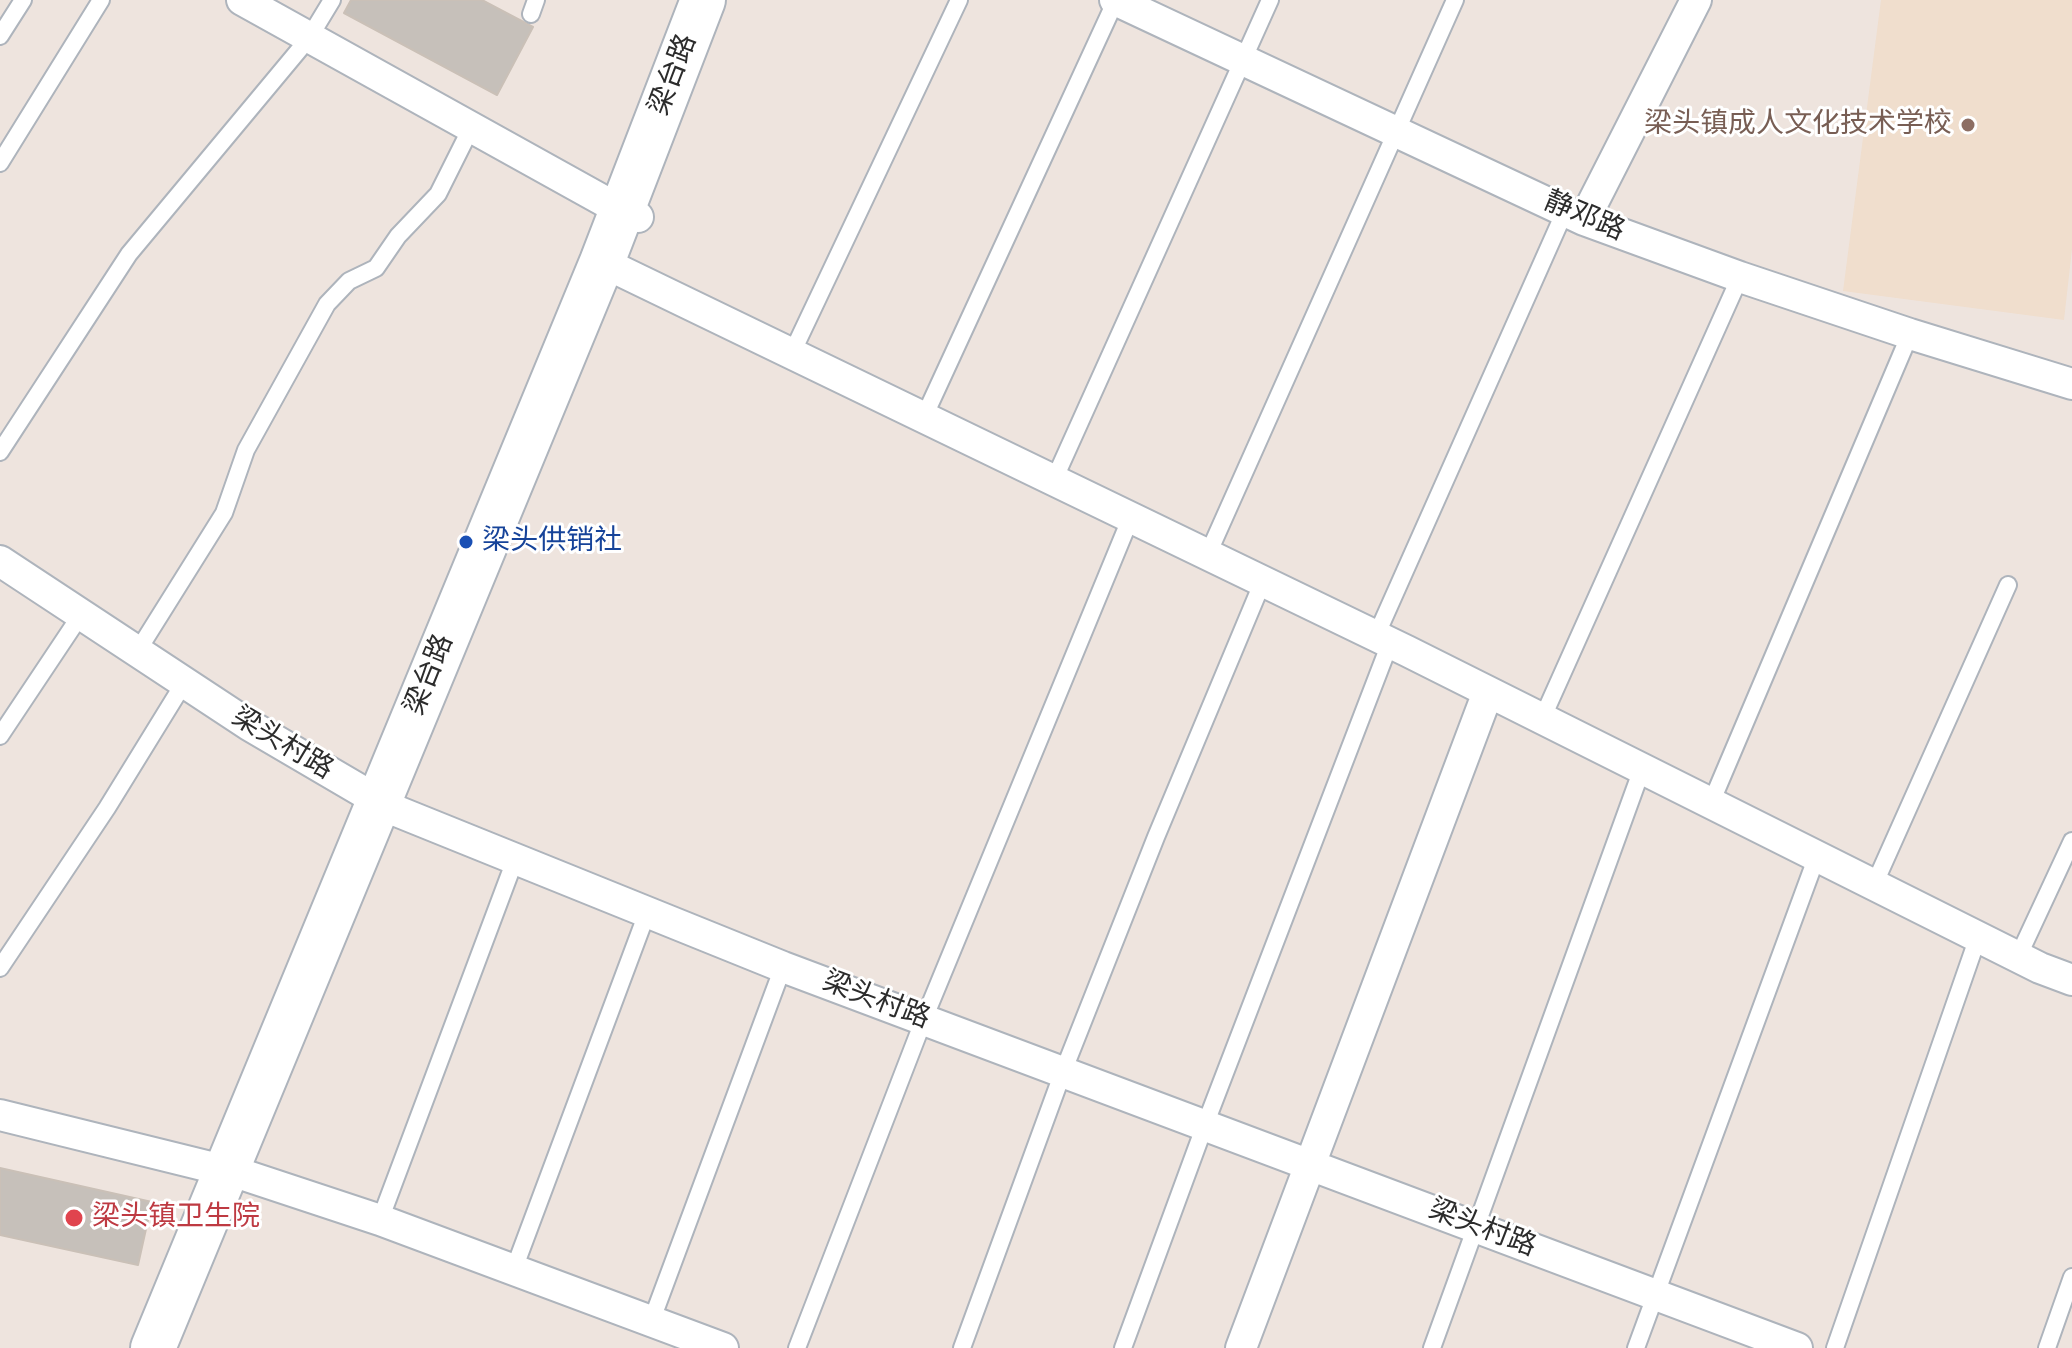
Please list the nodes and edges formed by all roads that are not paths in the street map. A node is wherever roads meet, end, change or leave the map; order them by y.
1 (23, 0) edge
2 (101, 0) edge
3 (242, 0) edge
4 (332, 0) edge
5 (703, 0) edge
6 (724, 0) edge
7 (959, 0) edge
8 (1116, 0) edge
9 (1270, 0) edge
10 (1455, 0) edge
11 (1696, 0) edge
12 (0, 36) edge
13 (309, 38) junction
14 (1242, 61) junction
15 (471, 128) junction
16 (1395, 132) junction
17 (0, 163) edge
18 (631, 214) junction
19 (1574, 215) junction
20 (611, 266) junction
21 (1740, 277) junction
22 (1910, 334) junction
23 (792, 353) junction
24 (2072, 384) edge
25 (924, 417) junction
26 (0, 452) edge
27 (1054, 480) junction
28 (1131, 517) junction
29 (1208, 554) junction
30 (0, 561) edge
31 (1263, 581) junction
32 (2008, 585) dead end
33 (80, 616) junction
34 (1383, 639) junction
35 (137, 652) junction
36 (184, 683) junction
37 (1488, 692) junction
38 (1542, 719) junction
39 (0, 736) edge
40 (1642, 769) junction
41 (1711, 803) junction
42 (386, 805) junction
43 (2072, 841) edge
44 (1817, 856) junction
45 (515, 860) junction
46 (1874, 885) junction
47 (647, 913) junction
48 (1978, 937) junction
49 (2018, 957) junction
50 (783, 967) junction
51 (0, 968) edge
52 (2072, 980) edge
53 (924, 1019) junction
54 (1063, 1072) junction
55 (0, 1115) edge
56 (1205, 1125) junction
57 (1310, 1165) junction
58 (236, 1174) junction
59 (380, 1220) junction
60 (1477, 1227) junction
61 (514, 1269) junction
62 (2072, 1277) edge
63 (1656, 1295) junction
64 (651, 1322) junction
65 (153, 1348) edge
66 (178, 1348) edge
67 (723, 1348) edge
68 (797, 1348) edge
69 (962, 1348) edge
70 (1123, 1348) edge
71 (1241, 1348) edge
72 (1432, 1348) edge
73 (1636, 1348) edge
74 (1797, 1348) edge
75 (1835, 1348) edge
76 (2047, 1348) edge

1 - 12 lane
2 - 17 lane
3 - 13 street
4 - 13 lane
5 - 18 main road, 梁台路
6 - 18 main road, 梁台路
7 - 23 lane
8 - 14 street, 静邓路
8 - 25 lane
9 - 14 lane
10 - 16 lane
11 - 19 street
13 - 15 street
13 - 26 lane
14 - 16 street, 静邓路
14 - 27 lane
15 - 18 street
15 - 35 lane
16 - 19 street, 静邓路
16 - 29 lane
18 - 20 main road, 梁台路
19 - 21 street, 静邓路
19 - 34 lane
20 - 23 street
20 - 42 main road, 梁台路
21 - 22 street, 静邓路
21 - 38 lane
22 - 24 street, 静邓路
22 - 41 lane
23 - 25 street
25 - 27 street
27 - 28 street
28 - 29 street
28 - 53 lane
29 - 31 street
30 - 33 street, 梁头村路
31 - 34 street
31 - 54 lane
32 - 46 lane
33 - 35 street, 梁头村路
33 - 39 lane
34 - 37 street
34 - 56 lane
35 - 36 street, 梁头村路
36 - 42 street, 梁头村路
36 - 51 lane
37 - 38 street
37 - 57 street
38 - 40 street
40 - 41 street
40 - 60 lane
41 - 44 street
42 - 45 street, 梁头村路
42 - 58 main road, 梁台路
43 - 49 lane
44 - 46 street
44 - 63 lane
45 - 47 street, 梁头村路
45 - 59 lane
46 - 48 street
47 - 50 street, 梁头村路
47 - 61 lane
48 - 49 street
48 - 75 lane
49 - 52 street
50 - 53 street, 梁头村路
50 - 64 lane
53 - 54 street, 梁头村路
53 - 68 lane
54 - 56 street, 梁头村路
54 - 69 lane
55 - 58 street
56 - 57 street, 梁头村路
56 - 70 lane
57 - 60 street, 梁头村路
57 - 71 street
58 - 59 street
58 - 65 main road, 梁台路
58 - 66 main road, 梁台路
59 - 61 street
60 - 63 street, 梁头村路
60 - 72 lane
61 - 64 street
62 - 76 lane
63 - 73 lane
63 - 74 street, 梁头村路
64 - 67 street

